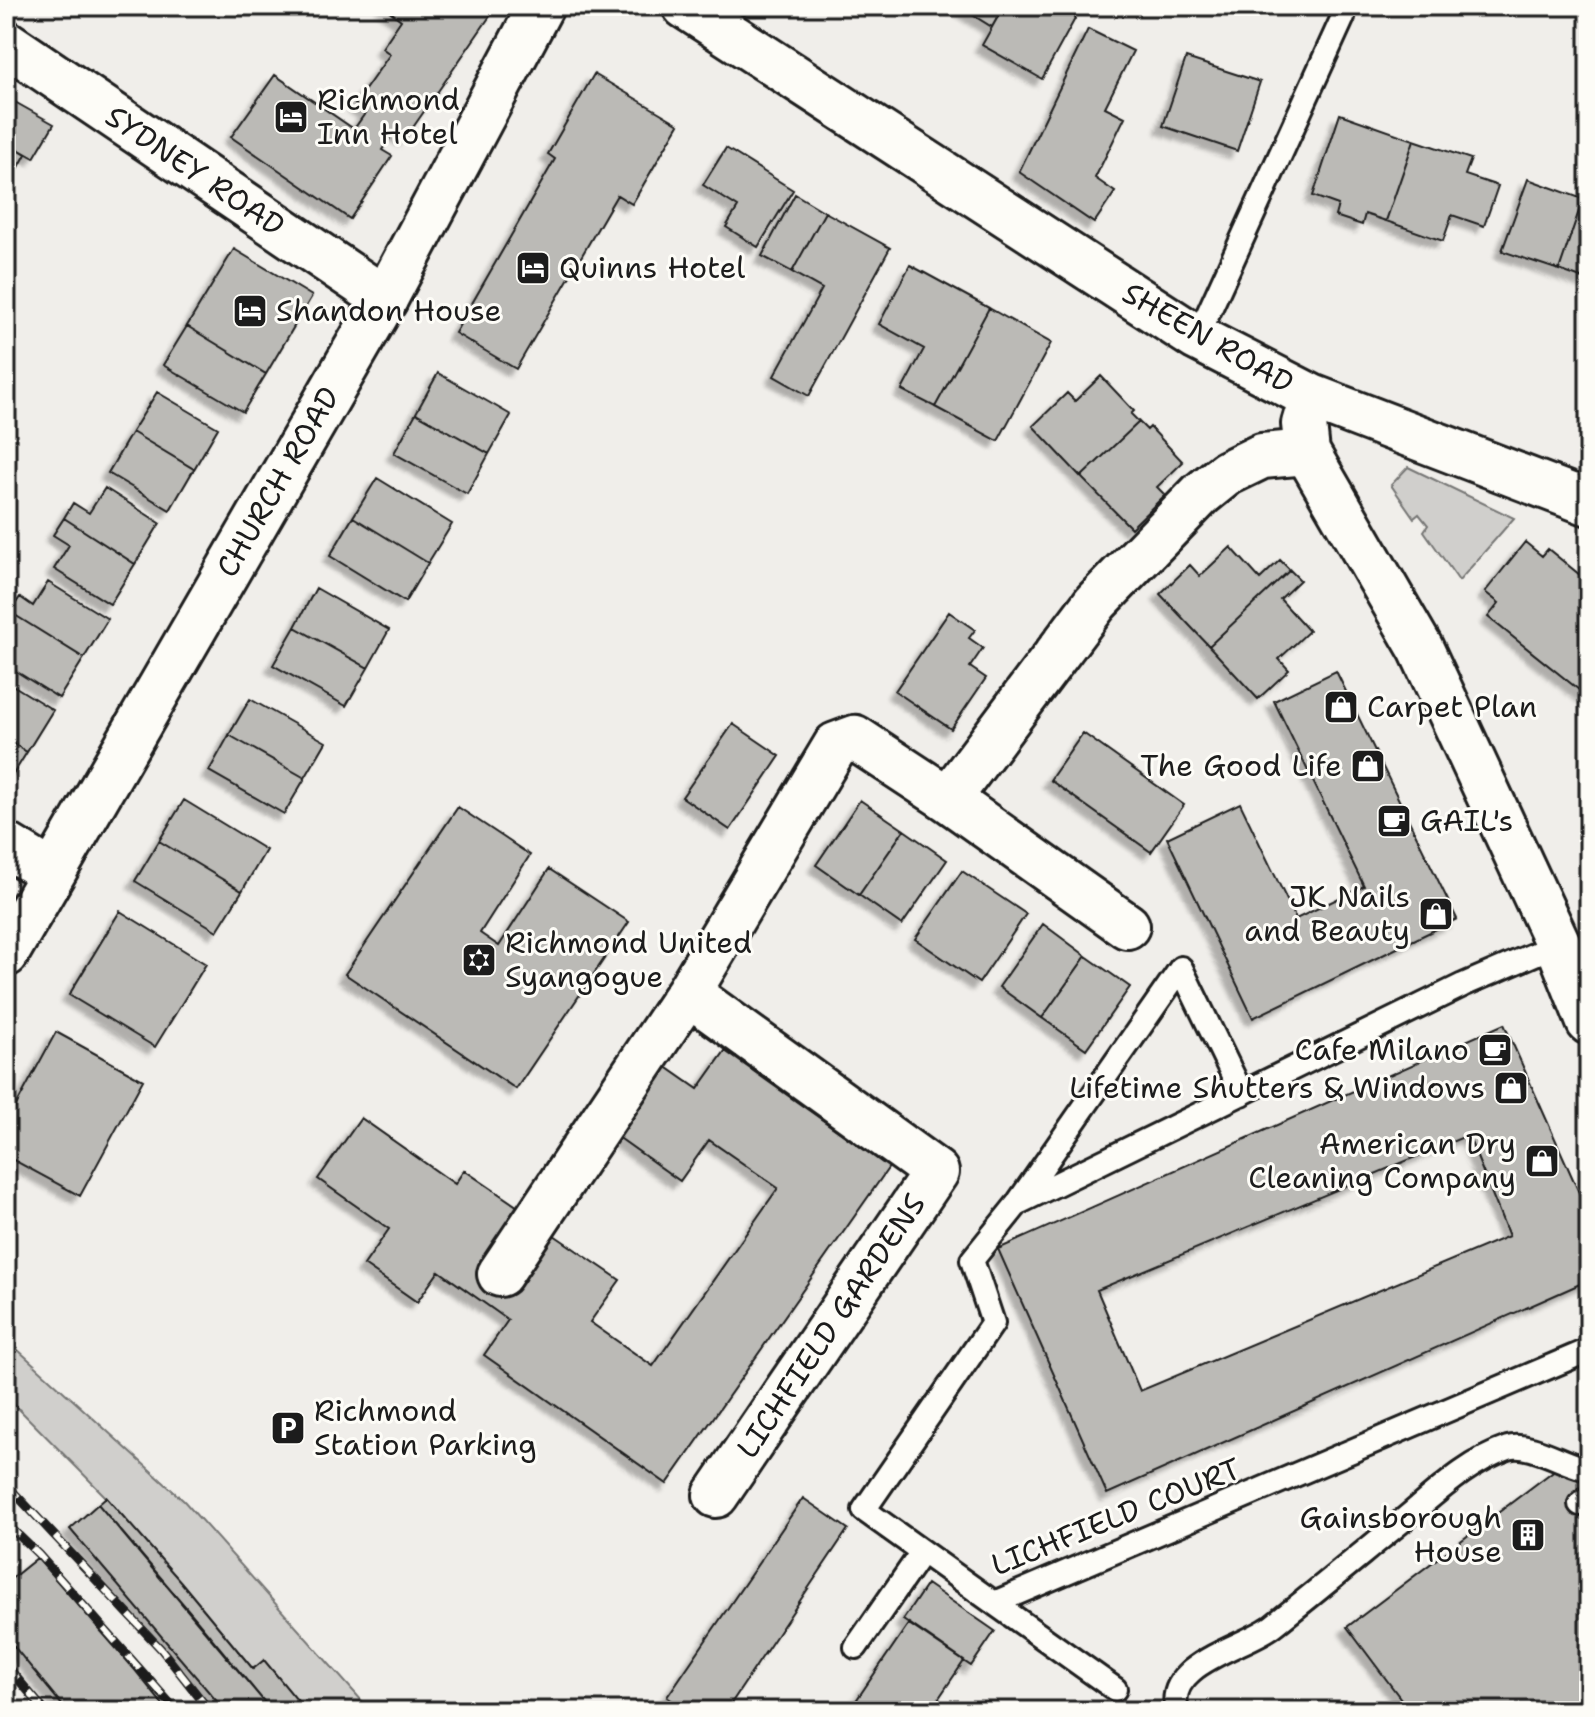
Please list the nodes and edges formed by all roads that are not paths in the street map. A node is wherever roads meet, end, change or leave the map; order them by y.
1 (541, 6) edge
2 (685, 6) edge
3 (1343, 17) dead end
4 (6, 43) edge
5 (385, 299) junction
6 (1197, 338) junction
7 (1312, 397) junction
8 (1307, 452) junction
9 (1589, 503) edge
10 (948, 799) junction
11 (6, 845) edge
12 (52, 873) junction
13 (1127, 926) dead end
14 (1558, 944) junction
15 (6, 954) edge
16 (688, 993) junction
17 (1589, 1022) edge
18 (1242, 1094) junction
19 (1018, 1203) junction
20 (500, 1274) dead end
21 (1589, 1350) edge
22 (1588, 1470) edge
23 (716, 1495) dead end
24 (922, 1552) junction
25 (994, 1603) junction
26 (856, 1647) dead end
27 (1115, 1689) dead end
28 (1177, 1711) edge

1 - 5 street, CHURCH ROAD
2 - 6 street, SHEEN ROAD
3 - 6 lane
4 - 5 street, SYDNEY ROAD
5 - 12 street, CHURCH ROAD
6 - 7 street, SHEEN ROAD
7 - 8 street, SHEEN ROAD
7 - 9 street
8 - 10 street
8 - 14 street
10 - 13 street
10 - 16 street
11 - 12 street
12 - 15 street, CHURCH ROAD
14 - 17 street
14 - 18 lane, LICHFIELD COURT
16 - 20 street
16 - 23 street, LICHFIELD GARDENS
18 - 19 lane, LICHFIELD COURT
18 - 19 lane
19 - 24 lane, LICHFIELD COURT
21 - 25 lane, LICHFIELD COURT
22 - 28 lane
24 - 25 lane, LICHFIELD COURT
24 - 26 lane
25 - 27 lane

